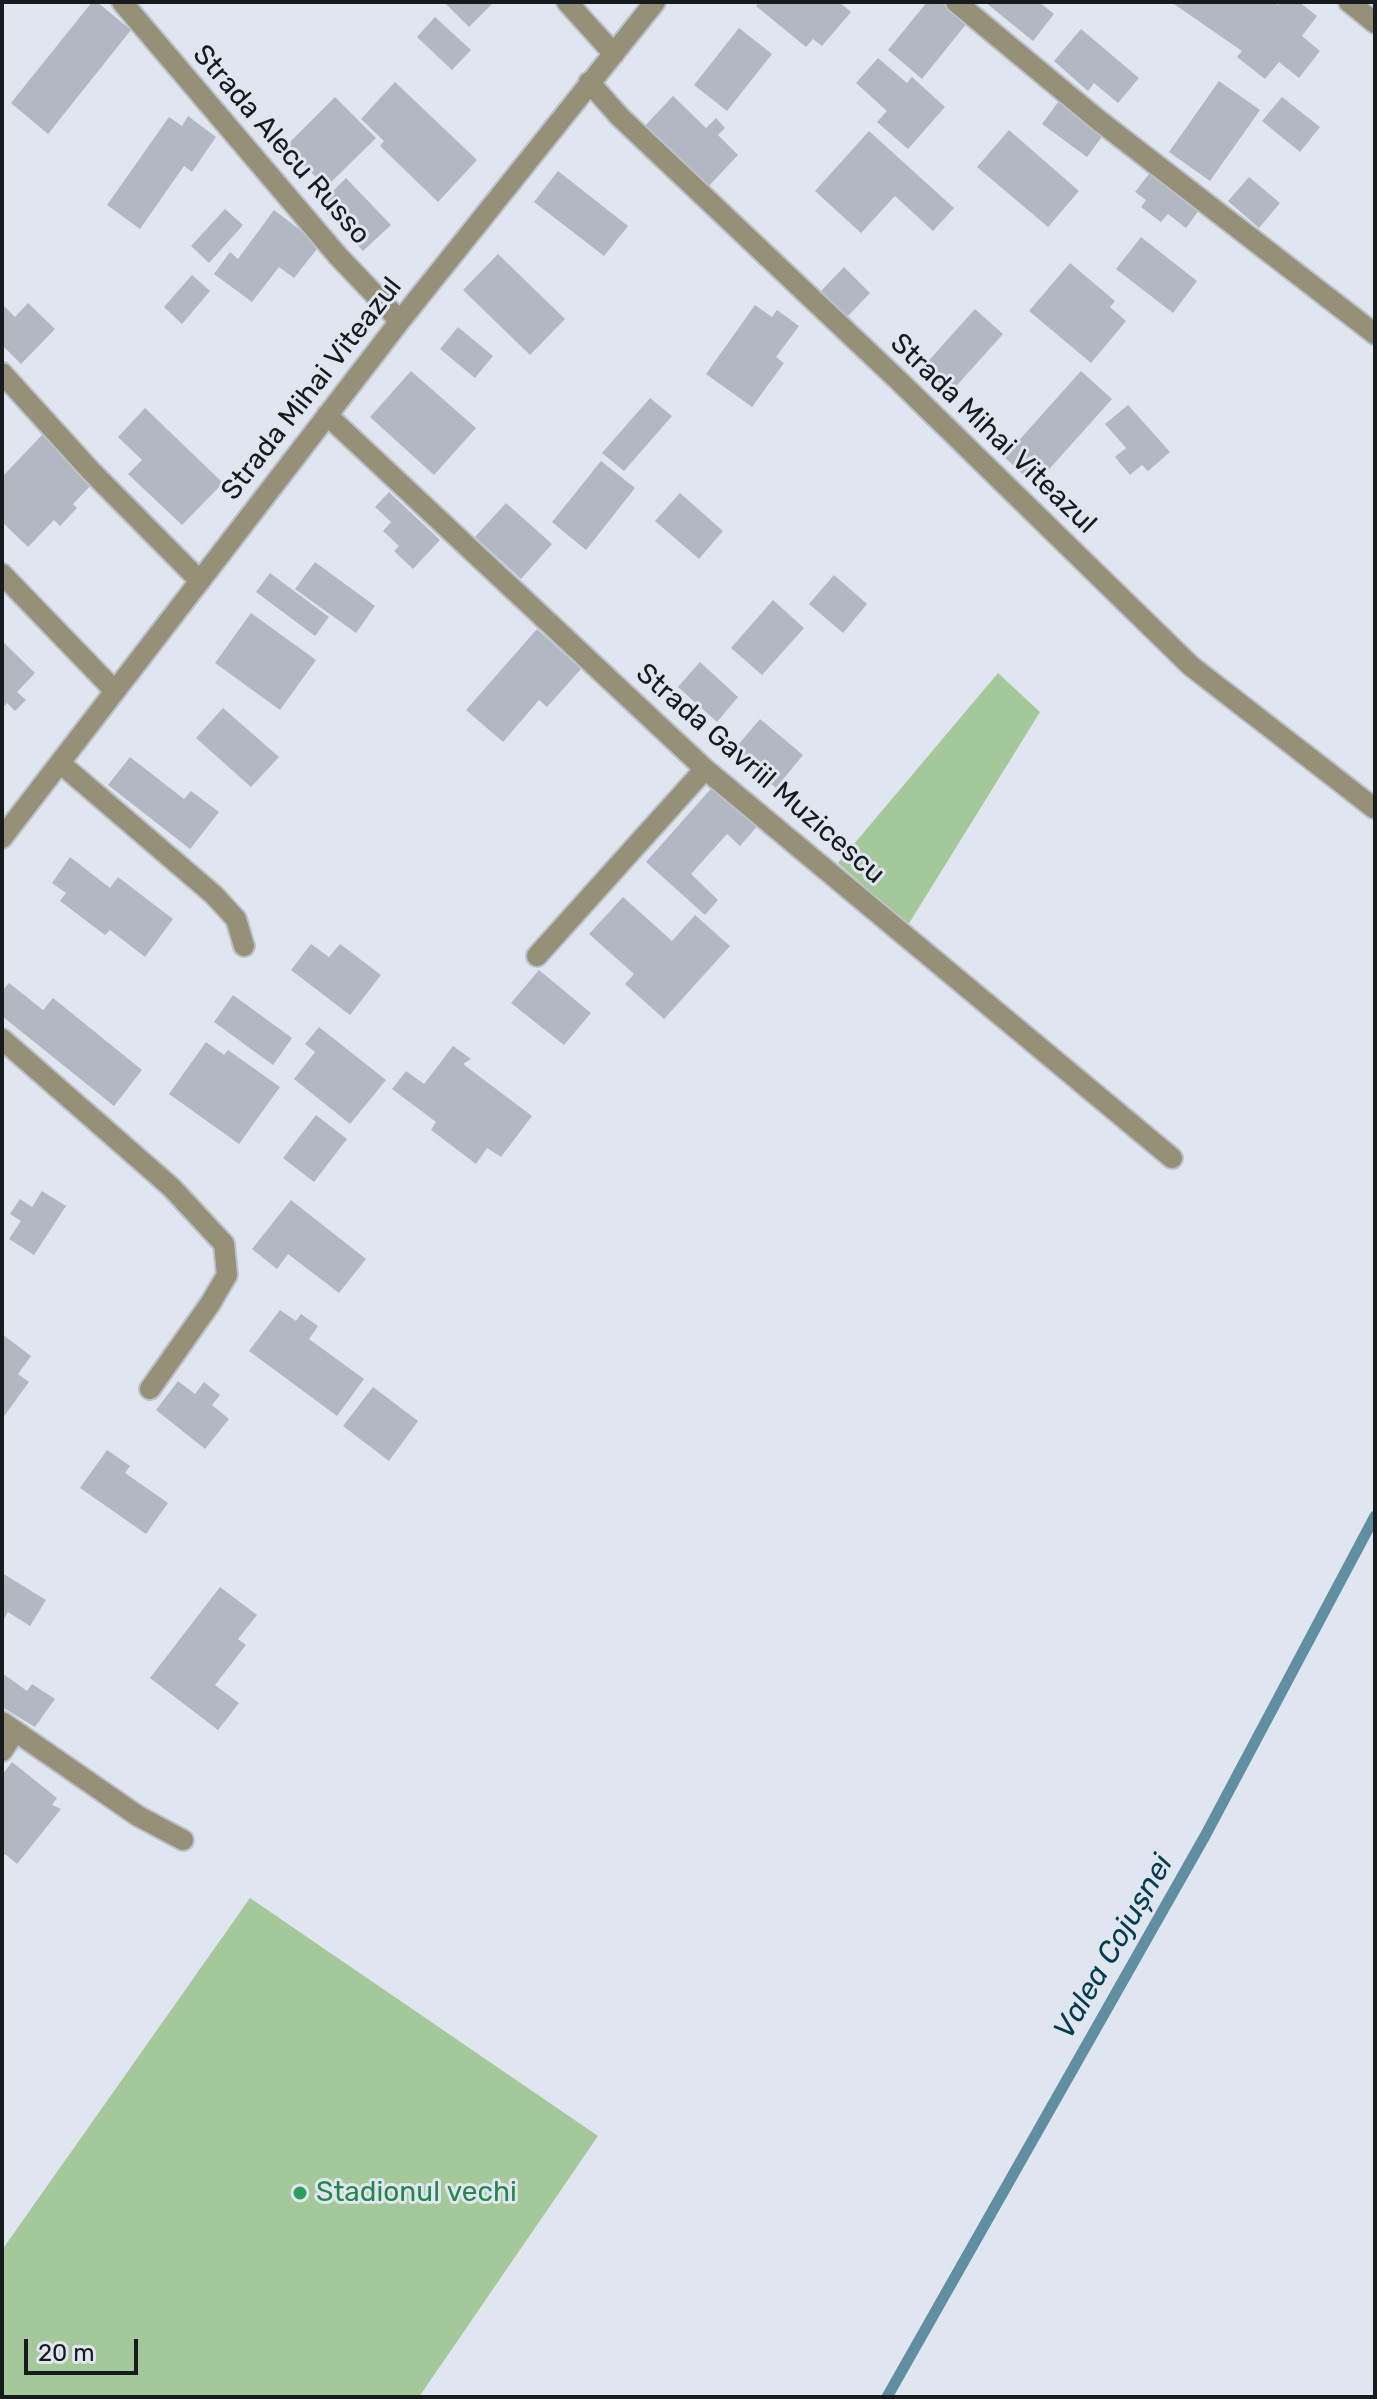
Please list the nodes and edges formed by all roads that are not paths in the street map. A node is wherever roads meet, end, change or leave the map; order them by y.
1 (122, 2) edge
2 (567, 2) edge
3 (655, 2) edge
4 (956, 2) edge
5 (1349, 2) edge
6 (1375, 23) edge
7 (614, 54) junction
8 (589, 82) junction
9 (400, 321) junction
10 (1375, 334) edge
11 (2, 373) edge
12 (327, 415) junction
13 (2, 574) edge
14 (200, 581) junction
15 (114, 690) junction
16 (60, 763) junction
17 (705, 769) junction
18 (1374, 808) edge
19 (2, 838) edge
20 (244, 946) dead end
21 (537, 956) dead end
22 (2, 1039) edge
23 (1172, 1158) dead end
24 (150, 1389) dead end
25 (9, 1727) edge
26 (2, 1751) edge
27 (183, 1840) dead end

1 - 9 street, Strada Alecu Russo
2 - 7 street
3 - 7 street, Strada Mihai Viteazul
4 - 10 street
5 - 6 street
7 - 8 street, Strada Mihai Viteazul
8 - 9 street, Strada Mihai Viteazul
8 - 18 street, Strada Mihai Viteazul
9 - 12 street, Strada Mihai Viteazul
11 - 14 street
12 - 14 street, Strada Mihai Viteazul
12 - 17 street, Strada Gavriil Muzicescu
13 - 15 street
14 - 15 street, Strada Mihai Viteazul
15 - 16 street, Strada Mihai Viteazul
16 - 19 street, Strada Mihai Viteazul
16 - 20 street
17 - 21 street
17 - 23 street, Strada Gavriil Muzicescu
22 - 24 street
25 - 26 street
25 - 27 street

